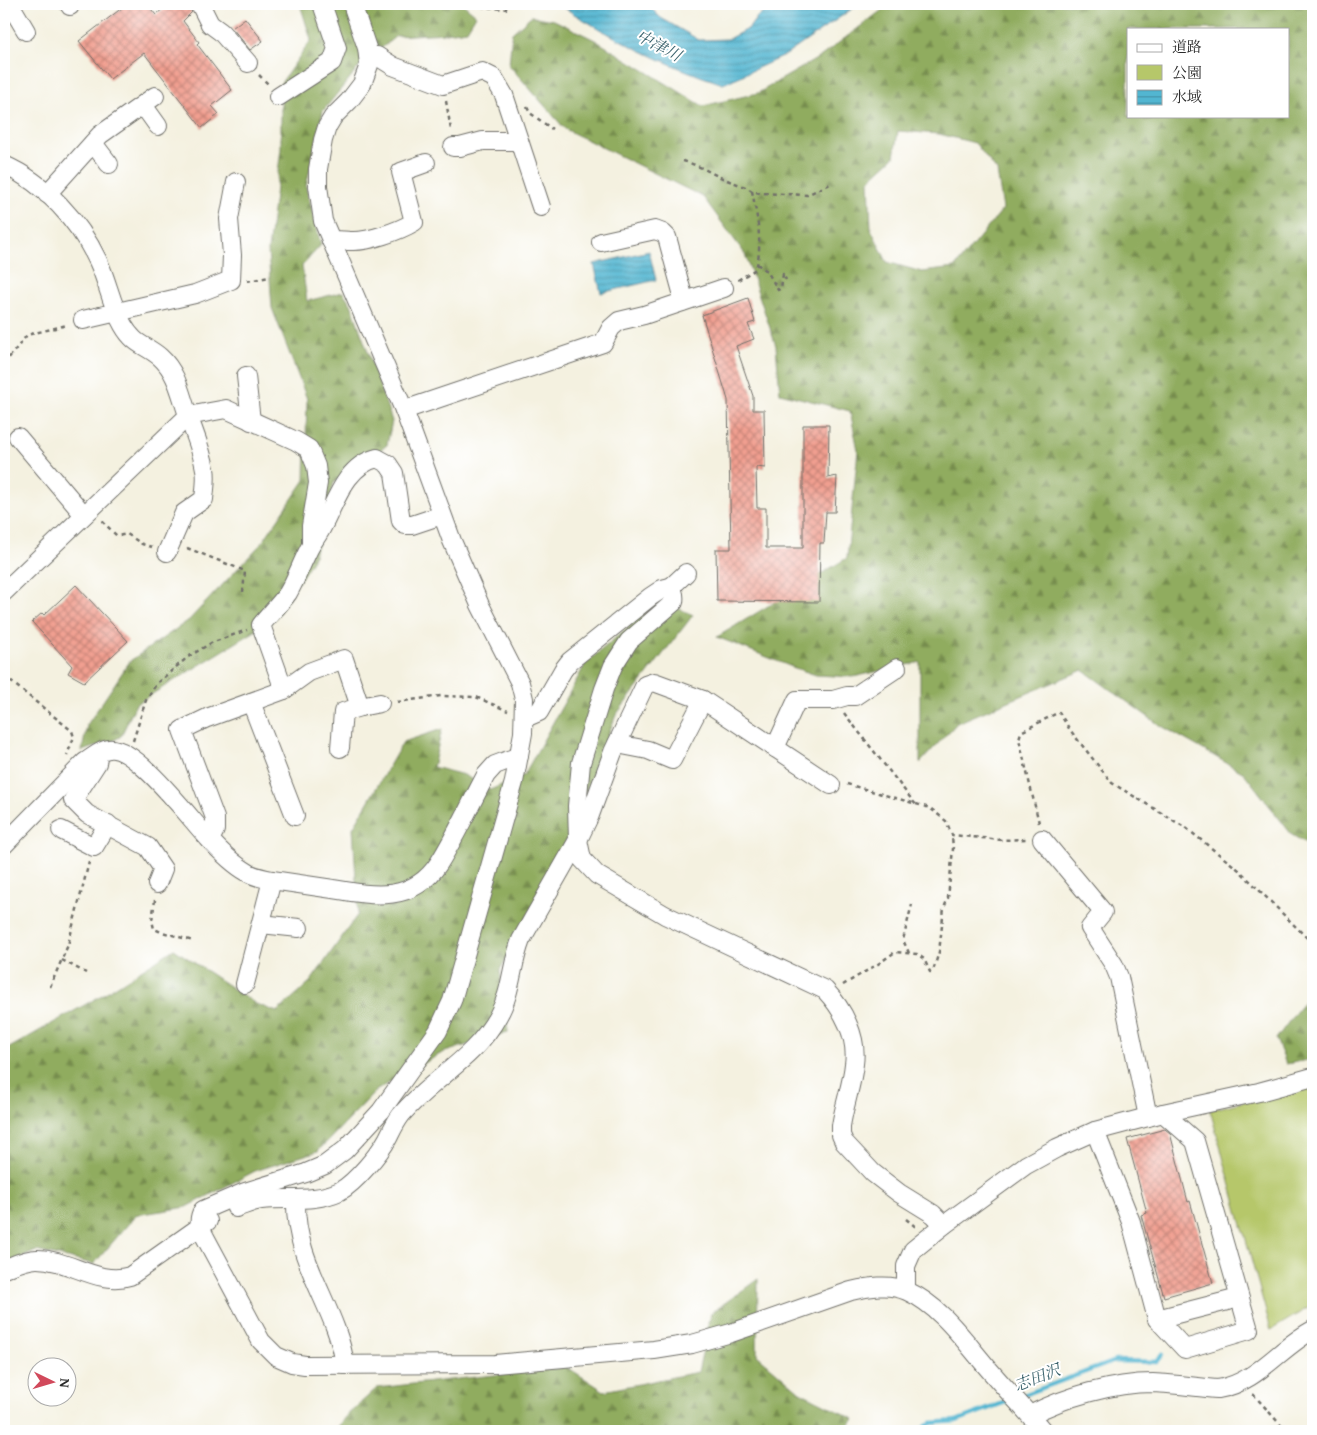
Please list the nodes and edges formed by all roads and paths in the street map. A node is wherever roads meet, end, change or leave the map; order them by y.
1 (10, 4) edge
2 (200, 4) edge
3 (322, 4) edge
4 (352, 4) edge
5 (474, 4) edge
6 (506, 4) edge
7 (26, 31) dead end
8 (369, 57) junction
9 (248, 63) joint
10 (278, 97) joint
11 (446, 97) dead end
12 (158, 126) dead end
13 (519, 141) junction
14 (93, 143) junction
15 (453, 147) joint
16 (683, 161) dead end
17 (426, 163) dead end
18 (109, 164) dead end
19 (4, 166) edge
20 (236, 182) dead end
21 (832, 183) dead end
22 (752, 191) junction
23 (47, 194) junction
24 (541, 207) dead end
25 (331, 241) junction
26 (601, 242) dead end
27 (757, 264) junction
28 (270, 277) dead end
29 (231, 280) junction
30 (786, 280) dead end
31 (724, 288) joint
32 (682, 302) junction
33 (116, 312) junction
34 (83, 320) joint
35 (4, 364) edge
36 (246, 376) dead end
37 (1313, 388) edge
38 (1313, 395) edge
39 (404, 410) junction
40 (188, 416) junction
41 (250, 420) junction
42 (18, 437) dead end
43 (87, 512) junction
44 (442, 515) junction
45 (311, 544) junction
46 (170, 547) junction
47 (686, 573) dead end
48 (671, 588) junction
49 (4, 592) edge
50 (244, 592) dead end
51 (261, 625) junction
52 (896, 668) dead end
53 (4, 676) edge
54 (284, 690) junction
55 (703, 700) junction
56 (833, 700) junction
57 (250, 702) junction
58 (380, 703) joint
59 (360, 707) junction
60 (525, 718) junction
61 (135, 738) dead end
62 (617, 744) junction
63 (340, 748) dead end
64 (775, 748) junction
65 (100, 753) junction
66 (519, 756) junction
67 (65, 762) dead end
68 (831, 785) joint
69 (917, 806) junction
70 (295, 816) dead end
71 (108, 824) junction
72 (61, 830) dead end
73 (952, 835) junction
74 (1042, 839) junction
75 (210, 840) junction
76 (578, 840) junction
77 (4, 844) edge
78 (94, 847) junction
79 (272, 880) junction
80 (157, 884) joint
81 (912, 904) dead end
82 (261, 924) junction
83 (299, 928) dead end
84 (193, 941) dead end
85 (1313, 944) edge
86 (909, 953) junction
87 (62, 960) junction
88 (86, 973) dead end
89 (245, 984) dead end
90 (50, 987) dead end
91 (825, 990) junction
92 (1313, 1078) edge
93 (1156, 1115) junction
94 (1095, 1130) junction
95 (296, 1200) junction
96 (944, 1225) junction
97 (200, 1226) junction
98 (4, 1269) edge
99 (906, 1290) junction
100 (1240, 1298) junction
101 (1157, 1319) junction
102 (1313, 1330) edge
103 (345, 1365) junction
104 (1242, 1381) junction
105 (1026, 1411) junction
106 (1042, 1431) edge
107 (1286, 1431) edge

1 - 7 street
2 - 9 street
3 - 10 street
4 - 8 street
5 - 6 path
8 - 13 street
8 - 25 street
9 - 10 path
11 - 15 path
12 - 14 street
13 - 15 street
13 - 24 street
14 - 18 street
14 - 23 street
16 - 22 path
17 - 25 street
19 - 23 street
20 - 29 street
21 - 22 path
22 - 27 path
23 - 33 street
25 - 39 street
26 - 32 street
27 - 30 path
27 - 31 path
28 - 29 path
29 - 33 street
31 - 32 street
32 - 39 street
33 - 34 street
33 - 40 street
34 - 35 path
36 - 41 street
37 - 38 path
39 - 44 street
40 - 41 street
40 - 43 street
40 - 46 street
41 - 45 street
42 - 43 street
43 - 46 path
43 - 49 street
44 - 45 street
44 - 60 street
45 - 51 street
46 - 50 path
47 - 48 street
48 - 60 street
48 - 76 street
51 - 54 street
51 - 61 path
52 - 56 street
53 - 67 path
54 - 57 street
54 - 59 street
55 - 62 street
55 - 62 street
55 - 64 street
56 - 64 street
56 - 69 path
57 - 70 street
57 - 75 street
58 - 59 street
58 - 60 path
59 - 63 street
60 - 66 street
62 - 76 street
64 - 68 street
65 - 71 street
65 - 75 street
65 - 77 street
66 - 79 street
66 - 97 street
68 - 69 path
69 - 73 path
71 - 78 street
71 - 80 street
72 - 78 street
73 - 74 path
73 - 86 path
74 - 85 path
74 - 93 street
75 - 79 street
76 - 91 street
76 - 95 street
78 - 87 path
79 - 82 street
80 - 84 path
81 - 86 path
82 - 83 street
82 - 89 street
86 - 91 path
87 - 88 path
87 - 90 path
91 - 96 street
92 - 93 street
93 - 94 street
93 - 100 street
94 - 96 street
94 - 101 street
95 - 97 street
95 - 103 street
96 - 99 street
97 - 98 street
97 - 103 street
99 - 103 street
99 - 105 street
100 - 101 street
100 - 101 street
102 - 104 street
104 - 105 street
104 - 107 path
105 - 106 street

